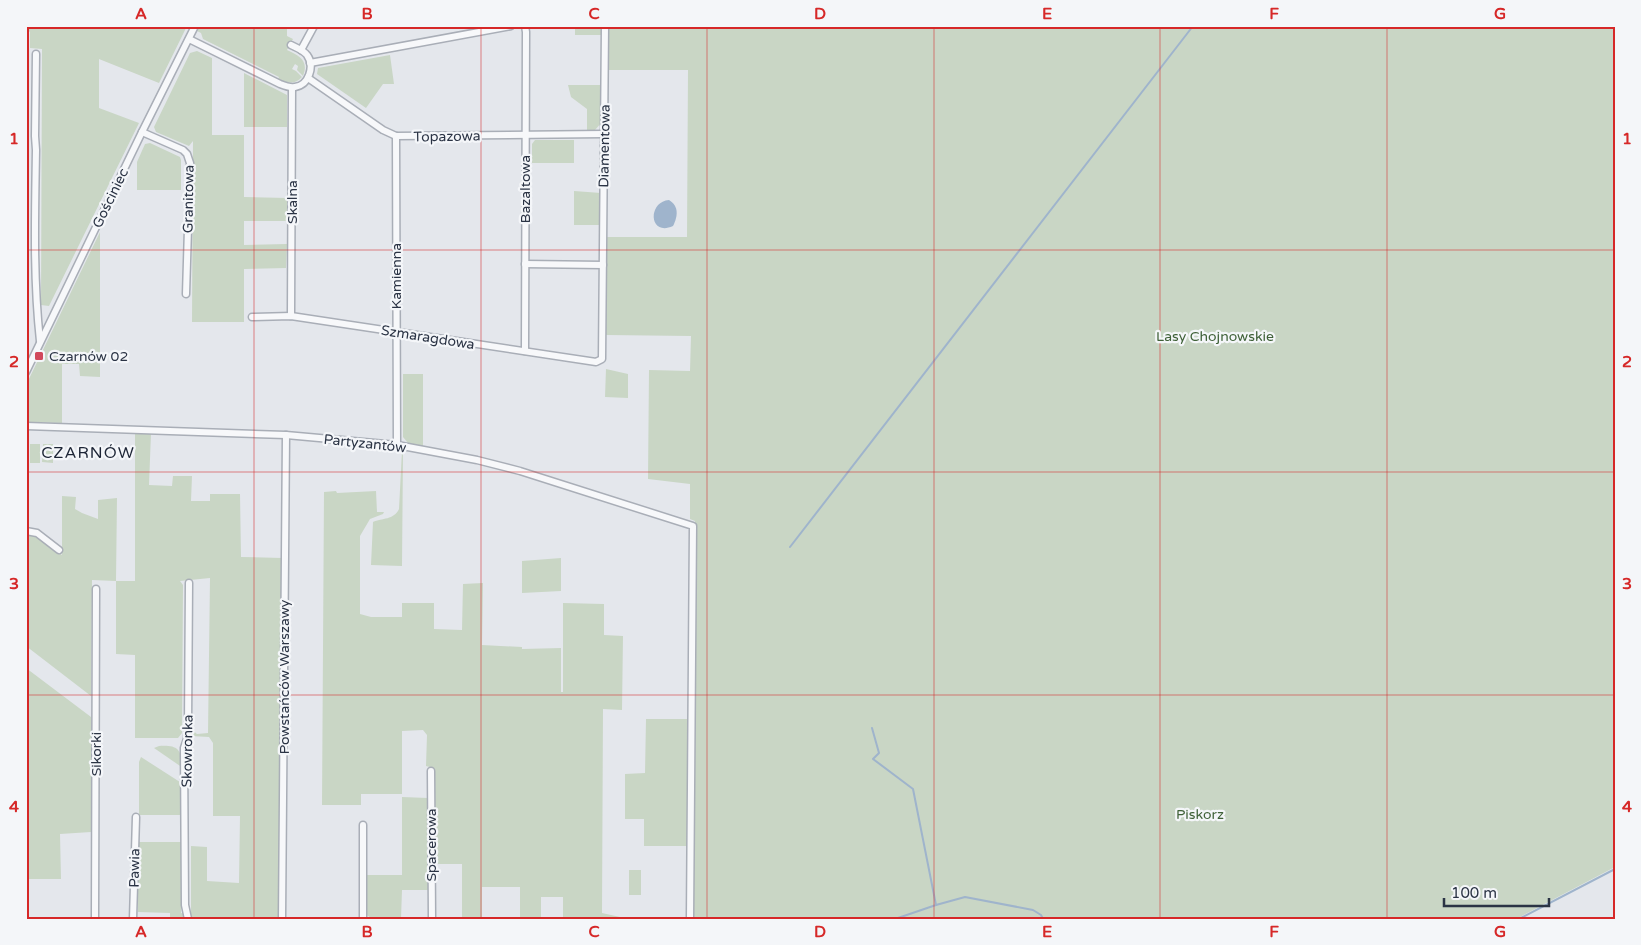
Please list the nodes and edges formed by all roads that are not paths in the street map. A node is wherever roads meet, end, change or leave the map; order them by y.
1 (195, 26) edge
2 (314, 26) edge
3 (511, 26) edge
4 (524, 26) edge
5 (605, 26) edge
6 (189, 40) junction
7 (291, 45) dead end
8 (301, 50) junction
9 (36, 54) dead end
10 (310, 63) junction
11 (308, 78) junction
12 (292, 88) junction
13 (142, 132) junction
14 (604, 134) junction
15 (525, 135) junction
16 (396, 136) junction
17 (525, 264) junction
18 (603, 265) junction
19 (186, 294) dead end
20 (291, 316) junction
21 (252, 317) dead end
22 (396, 332) junction
23 (40, 342) junction
24 (525, 351) junction
25 (603, 358) joint
26 (26, 372) edge
27 (26, 426) edge
28 (286, 435) junction
29 (397, 445) junction
30 (26, 531) edge
31 (59, 550) dead end
32 (189, 582) dead end
33 (96, 589) dead end
34 (431, 771) dead end
35 (136, 817) dead end
36 (363, 825) dead end
37 (95, 919) edge
38 (134, 919) edge
39 (188, 919) edge
40 (282, 919) edge
41 (363, 919) edge
42 (432, 919) edge
43 (690, 919) edge

1 - 6 street, Gościniec
2 - 8 street
3 - 10 street
4 - 15 street, Bazaltowa
5 - 14 street, Diamentowa
6 - 12 street
6 - 13 street, Gościniec
7 - 8 street
8 - 10 street
9 - 23 street
10 - 11 street
11 - 12 street
11 - 16 street, Topazowa
12 - 20 street, Skalna
13 - 19 street, Granitowa
13 - 23 street, Gościniec
14 - 15 street, Topazowa
14 - 18 street, Diamentowa
15 - 16 street, Topazowa
15 - 17 street, Bazaltowa
16 - 22 street, Kamienna
17 - 18 street
17 - 24 street, Bazaltowa
18 - 25 street, Diamentowa
20 - 21 street, Szmaragdowa
20 - 22 street, Szmaragdowa
22 - 24 street, Szmaragdowa
22 - 29 street, Kamienna
23 - 26 street, Gościniec
24 - 25 street, Szmaragdowa
27 - 28 street, Partyzantów
28 - 29 street, Partyzantów
28 - 40 street, Powstańców Warszawy
29 - 43 street, Partyzantów
30 - 31 street
32 - 39 street, Skowronka
33 - 37 street, Sikorki
34 - 42 street, Spacerowa
35 - 38 street, Pawia
36 - 41 street

